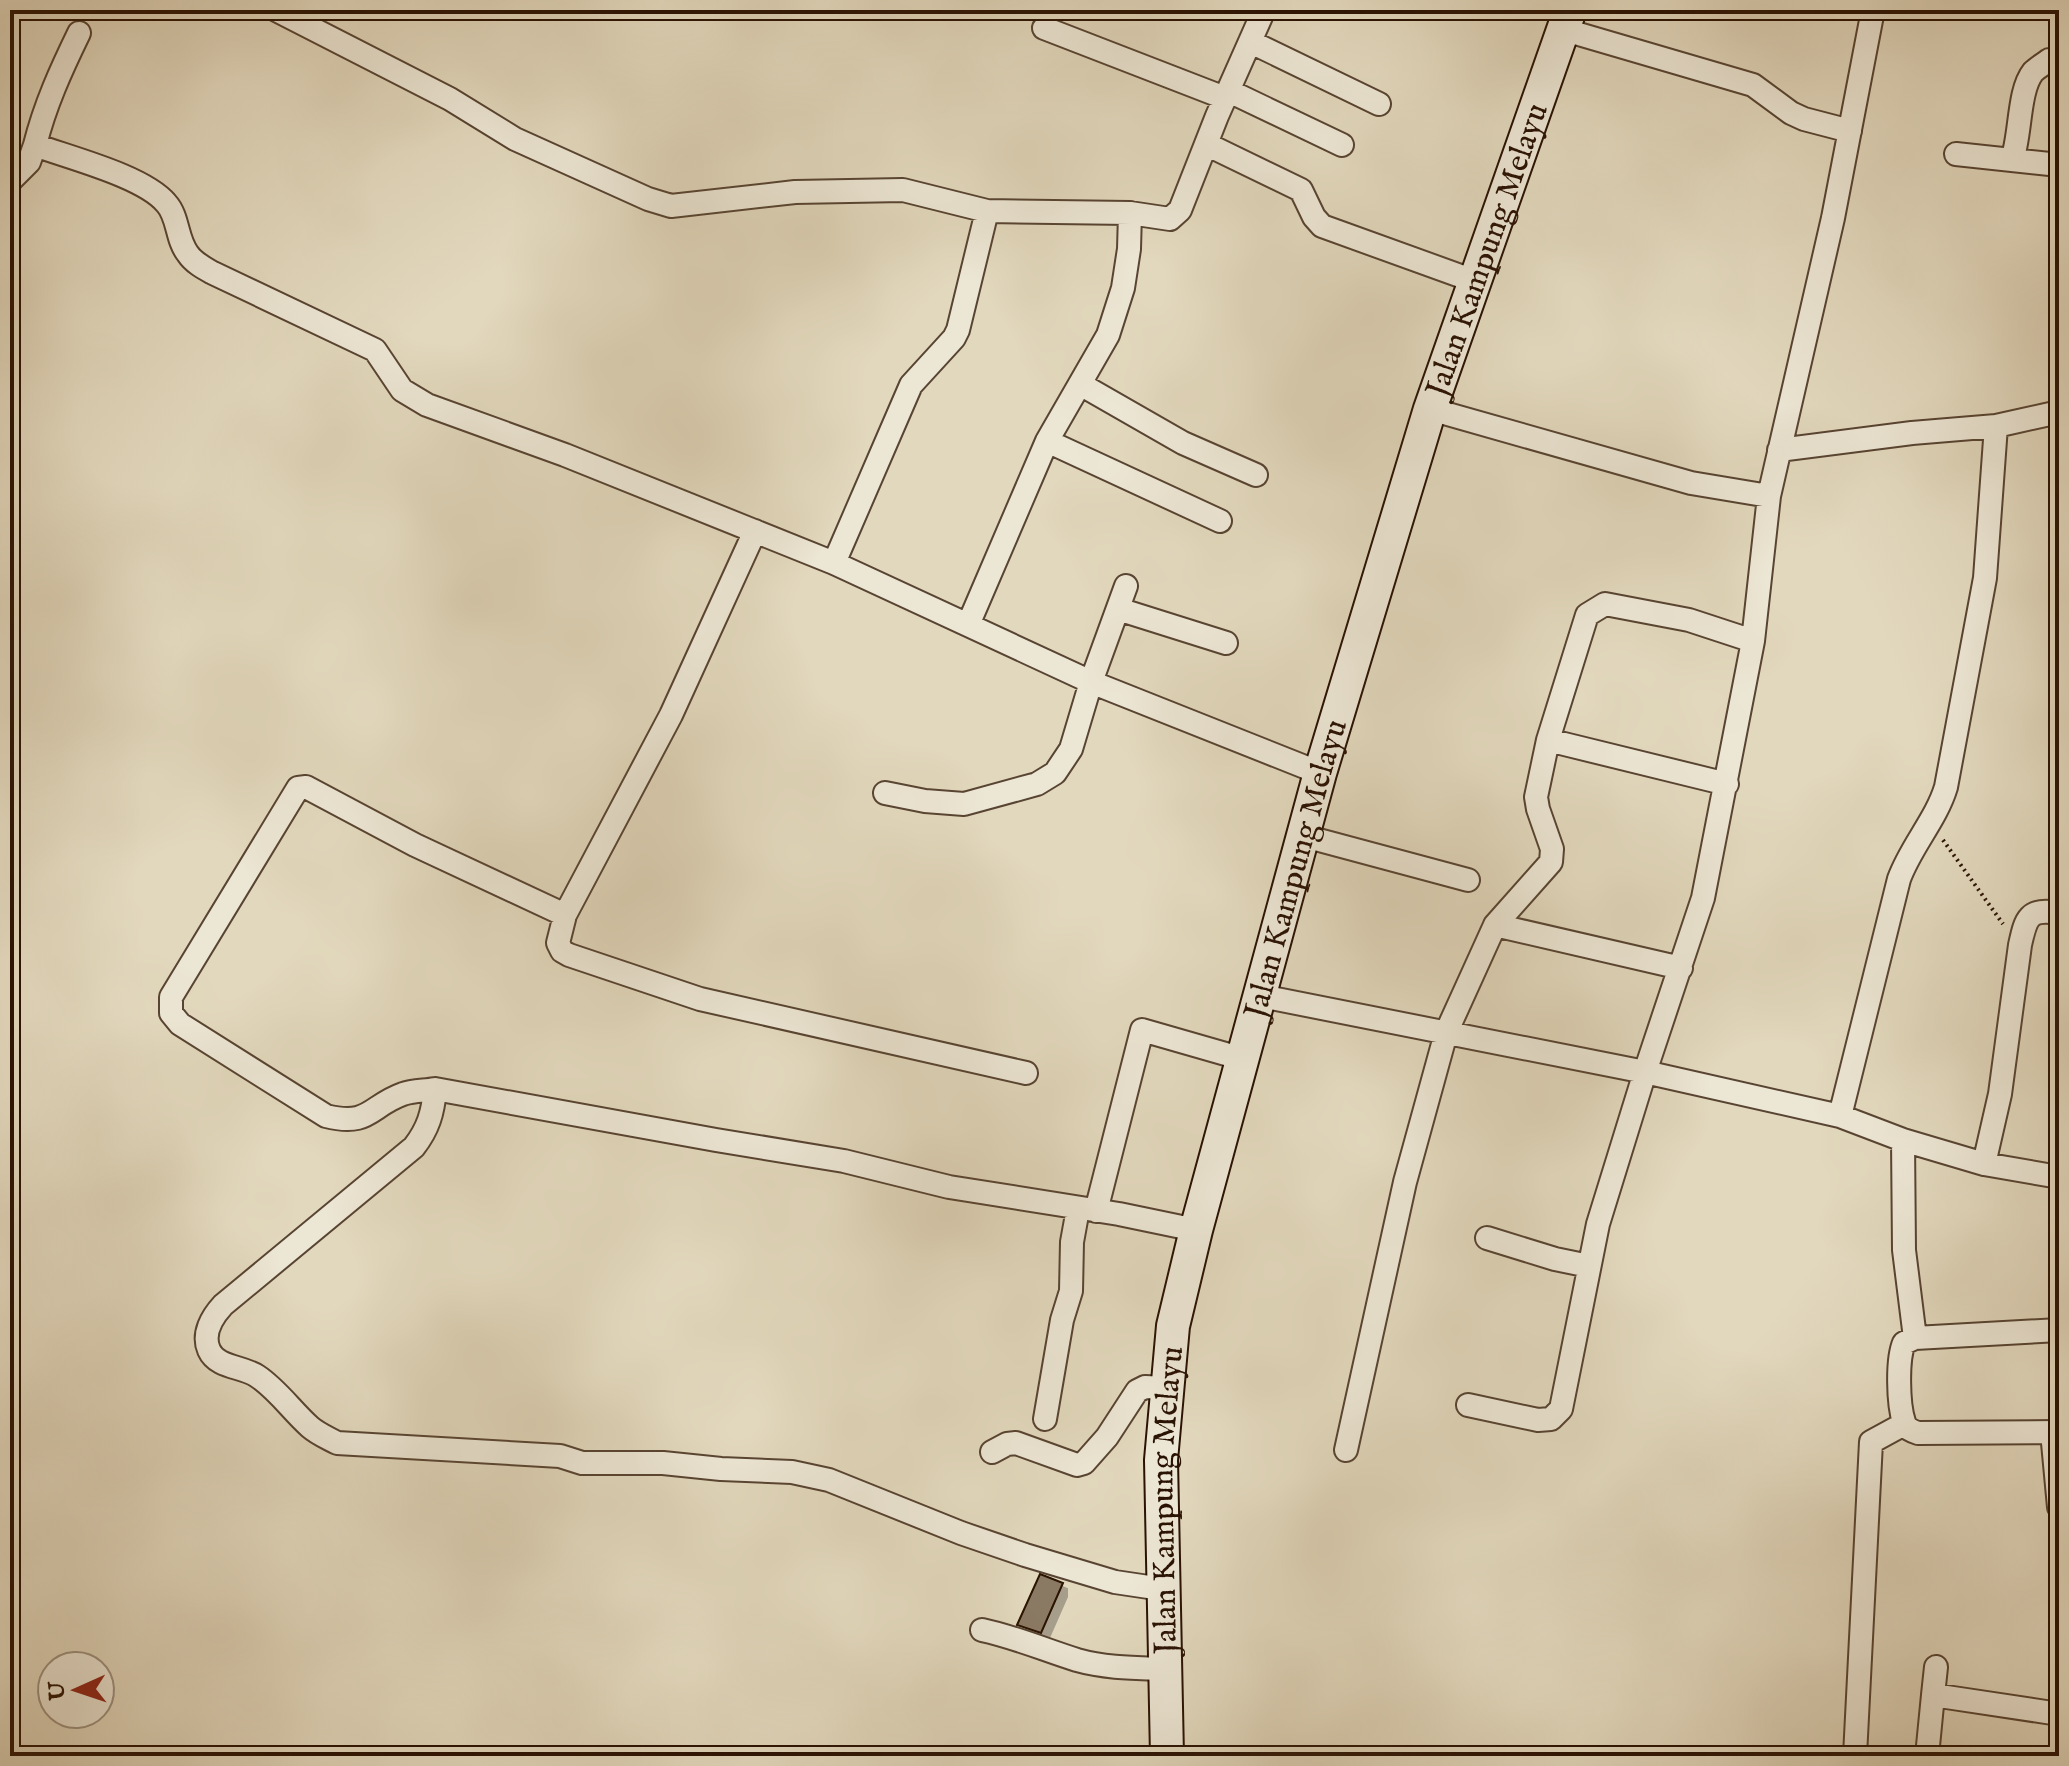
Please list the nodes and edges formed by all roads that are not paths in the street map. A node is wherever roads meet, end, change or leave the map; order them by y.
1 (276, 10) edge
2 (1264, 10) edge
3 (1873, 10) edge
4 (1568, 20) edge
5 (1044, 28) dead end
6 (79, 33) dead end
7 (1251, 42) junction
8 (2049, 60) dead end
9 (1227, 94) junction
10 (1379, 104) dead end
11 (1850, 131) junction
12 (1206, 144) junction
13 (35, 145) junction
14 (1342, 145) dead end
15 (1956, 154) dead end
16 (2012, 160) junction
17 (2059, 165) edge
18 (10, 181) edge
19 (987, 211) junction
20 (1130, 213) junction
21 (1477, 282) junction
22 (1080, 384) junction
23 (1430, 409) junction
24 (2059, 412) edge
25 (1996, 426) junction
26 (1047, 441) junction
27 (1779, 450) junction
28 (1256, 475) dead end
29 (1769, 496) junction
30 (1220, 521) dead end
31 (755, 531) junction
32 (834, 563) junction
33 (1126, 586) dead end
34 (1118, 609) junction
35 (968, 625) junction
36 (1753, 641) junction
37 (1226, 643) dead end
38 (1091, 682) junction
39 (1548, 740) junction
40 (1320, 773) junction
41 (1727, 784) junction
42 (885, 793) dead end
43 (1304, 836) junction
44 (1468, 880) dead end
45 (2059, 913) edge
46 (565, 915) junction
47 (1495, 925) junction
48 (1681, 968) junction
49 (1261, 996) junction
50 (1446, 1033) junction
51 (1243, 1059) junction
52 (1645, 1072) junction
53 (1026, 1073) dead end
54 (435, 1089) junction
55 (1840, 1116) junction
56 (1903, 1140) junction
57 (1984, 1164) junction
58 (2059, 1177) edge
59 (1087, 1210) junction
60 (1196, 1230) junction
61 (1487, 1238) dead end
62 (1589, 1266) junction
63 (2059, 1330) edge
64 (1915, 1338) junction
65 (1167, 1388) junction
66 (1468, 1405) dead end
67 (1045, 1419) dead end
68 (1904, 1424) junction
69 (2056, 1432) edge
70 (1346, 1450) dead end
71 (992, 1452) dead end
72 (2059, 1507) edge
73 (1162, 1589) junction
74 (982, 1630) dead end
75 (1936, 1667) dead end
76 (1164, 1669) junction
77 (1933, 1695) junction
78 (2059, 1714) edge
79 (1167, 1756) edge
80 (1855, 1756) edge
81 (1927, 1756) edge

1 - 19 street
2 - 7 street
3 - 11 street
4 - 11 street
4 - 21 main road, Jalan Kampung Melayu
5 - 9 street
6 - 13 street
7 - 9 street
7 - 10 street
8 - 16 street
9 - 12 street
9 - 14 street
11 - 27 street
12 - 20 street
12 - 21 street
13 - 18 street
13 - 31 street
15 - 16 street
16 - 17 street
19 - 20 street
19 - 32 street
20 - 22 street
21 - 23 main road, Jalan Kampung Melayu
22 - 26 street
22 - 28 street
23 - 29 street
23 - 40 main road, Jalan Kampung Melayu
24 - 25 street
25 - 27 street
25 - 55 street
26 - 30 street
26 - 35 street
27 - 29 street
29 - 36 street
31 - 32 street
31 - 46 street
32 - 35 street
33 - 34 street
34 - 37 street
34 - 38 street
35 - 38 street
36 - 39 street
36 - 41 street
38 - 40 street
38 - 42 street
39 - 41 street
39 - 47 street
40 - 43 main road, Jalan Kampung Melayu
41 - 48 street
43 - 44 street
43 - 49 main road, Jalan Kampung Melayu
45 - 57 street
46 - 53 street
46 - 54 street
47 - 48 street
47 - 50 street
48 - 52 street
49 - 50 street
49 - 51 main road, Jalan Kampung Melayu
50 - 52 street
50 - 70 street
51 - 59 street
51 - 60 main road, Jalan Kampung Melayu
52 - 55 street
52 - 62 street
54 - 59 street
54 - 73 street
55 - 56 street
56 - 57 street
56 - 64 street
57 - 58 street
59 - 60 street
59 - 67 street
60 - 65 main road, Jalan Kampung Melayu
61 - 62 street
62 - 66 street
63 - 64 street
64 - 68 street
65 - 71 street
65 - 73 main road, Jalan Kampung Melayu
68 - 69 street
68 - 80 street
69 - 72 street
73 - 76 main road, Jalan Kampung Melayu
74 - 76 street
75 - 77 street
76 - 79 main road, Jalan Kampung Melayu
77 - 78 street
77 - 81 street

